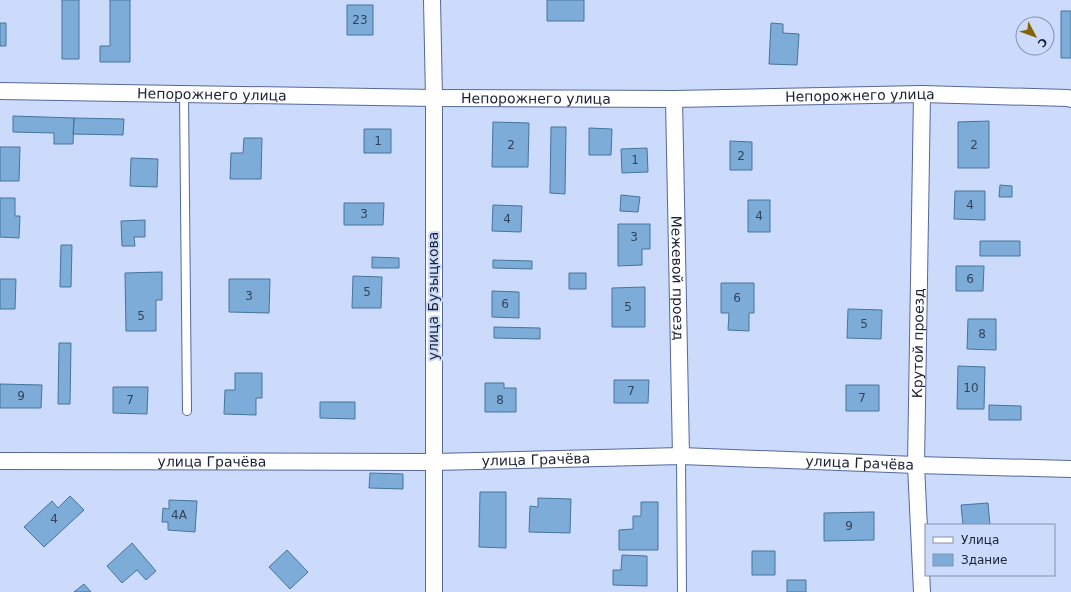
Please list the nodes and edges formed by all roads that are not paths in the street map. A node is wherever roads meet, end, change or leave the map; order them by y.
1 (432, 0) edge
2 (0, 91) edge
3 (184, 94) junction
4 (922, 94) junction
5 (434, 98) junction
6 (674, 99) junction
7 (1071, 99) edge
8 (187, 411) dead end
9 (681, 456) junction
10 (0, 461) edge
11 (433, 462) junction
12 (916, 464) junction
13 (1071, 469) edge
14 (434, 592) edge
15 (682, 592) edge
16 (922, 592) edge

1 - 5 street, улица Бузыцкова
2 - 3 street, Непорожнего улица
3 - 5 street, Непорожнего улица
3 - 8 lane
4 - 6 street, Непорожнего улица
4 - 7 street, Непорожнего улица
4 - 12 street, Крутой проезд
5 - 6 street, Непорожнего улица
5 - 11 street, улица Бузыцкова
6 - 9 street, Межевой проезд
9 - 11 street, улица Грачёва
9 - 12 street, улица Грачёва
9 - 15 lane
10 - 11 street, улица Грачёва
11 - 14 street, улица Бузыцкова
12 - 13 street, улица Грачёва
12 - 16 street, Крутой проезд

